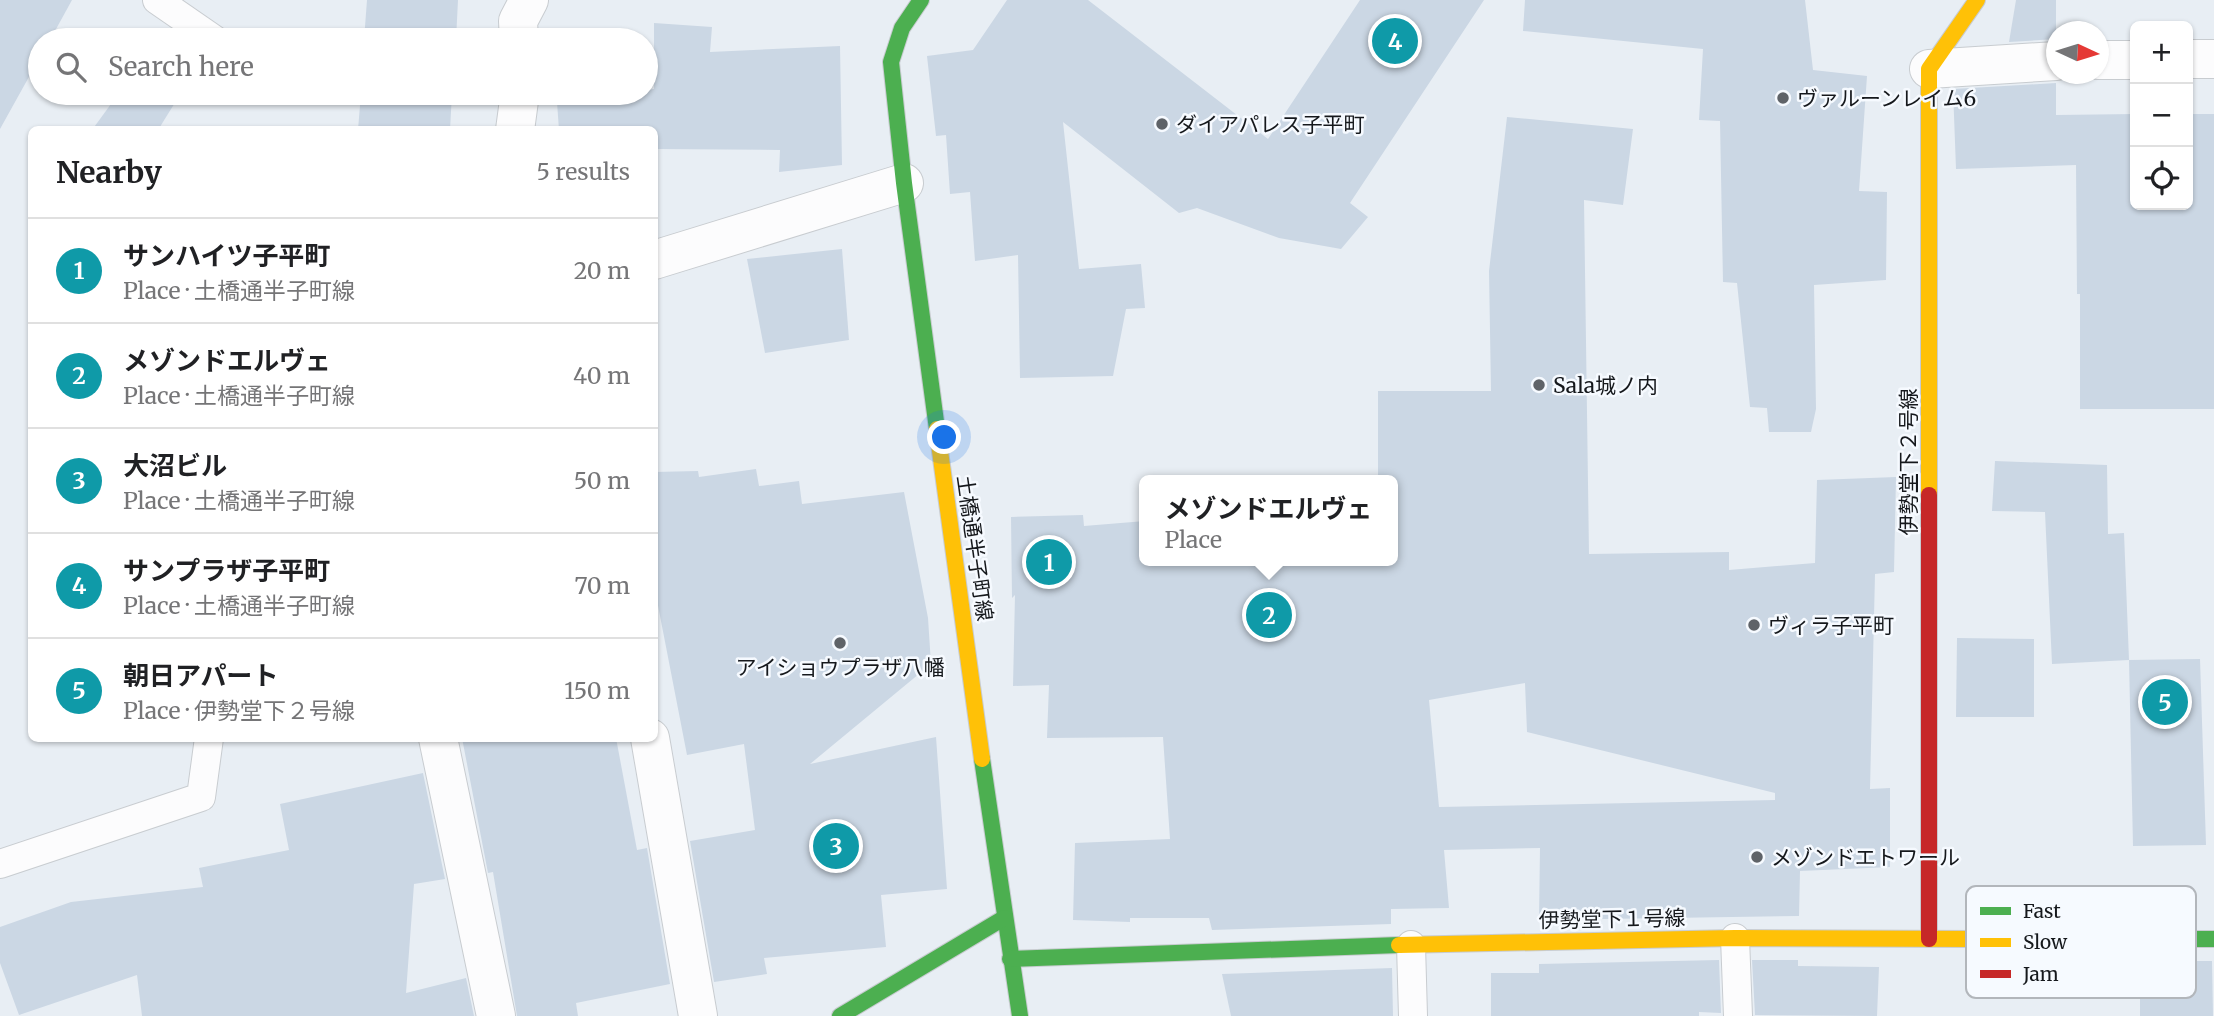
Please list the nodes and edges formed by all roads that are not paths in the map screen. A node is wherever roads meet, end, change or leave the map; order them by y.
1 (157, 0) edge
2 (529, 0) edge
3 (921, 0) edge
4 (1977, 0) edge
5 (198, 28) edge
6 (518, 28) edge
7 (2193, 59) edge
8 (2214, 59) edge
9 (2109, 60) edge
10 (2130, 60) edge
11 (2046, 62) edge
12 (1929, 69) junction
13 (518, 105) edge
14 (516, 126) edge
15 (904, 183) junction
16 (658, 259) edge
17 (208, 742) edge
18 (439, 742) edge
19 (651, 742) edge
20 (0, 864) edge
21 (1004, 918) junction
22 (1735, 938) junction
23 (1929, 939) junction
24 (1966, 939) edge
25 (2196, 939) edge
26 (2214, 939) edge
27 (1411, 945) junction
28 (1010, 959) junction
29 (496, 1016) edge
30 (698, 1016) edge
31 (840, 1016) edge
32 (1020, 1016) edge
33 (1413, 1016) edge
34 (1738, 1016) edge

1 - 5 lane
2 - 6 street
3 - 15 street, 土橋通半子町線
4 - 12 street
7 - 8 street
9 - 10 street
11 - 12 street
12 - 23 street, 伊勢堂下２号線
13 - 14 street
15 - 16 street
15 - 21 street, 土橋通半子町線
17 - 20 lane
18 - 29 street
19 - 30 street
21 - 28 street, 土橋通半子町線
21 - 31 street
22 - 23 street, 伊勢堂下１号線
22 - 27 street, 伊勢堂下１号線
22 - 34 lane
23 - 24 street, 伊勢堂下１号線
25 - 26 street, 伊勢堂下１号線
27 - 28 street, 伊勢堂下１号線
27 - 33 lane
28 - 32 street, 土橋通半子町線

